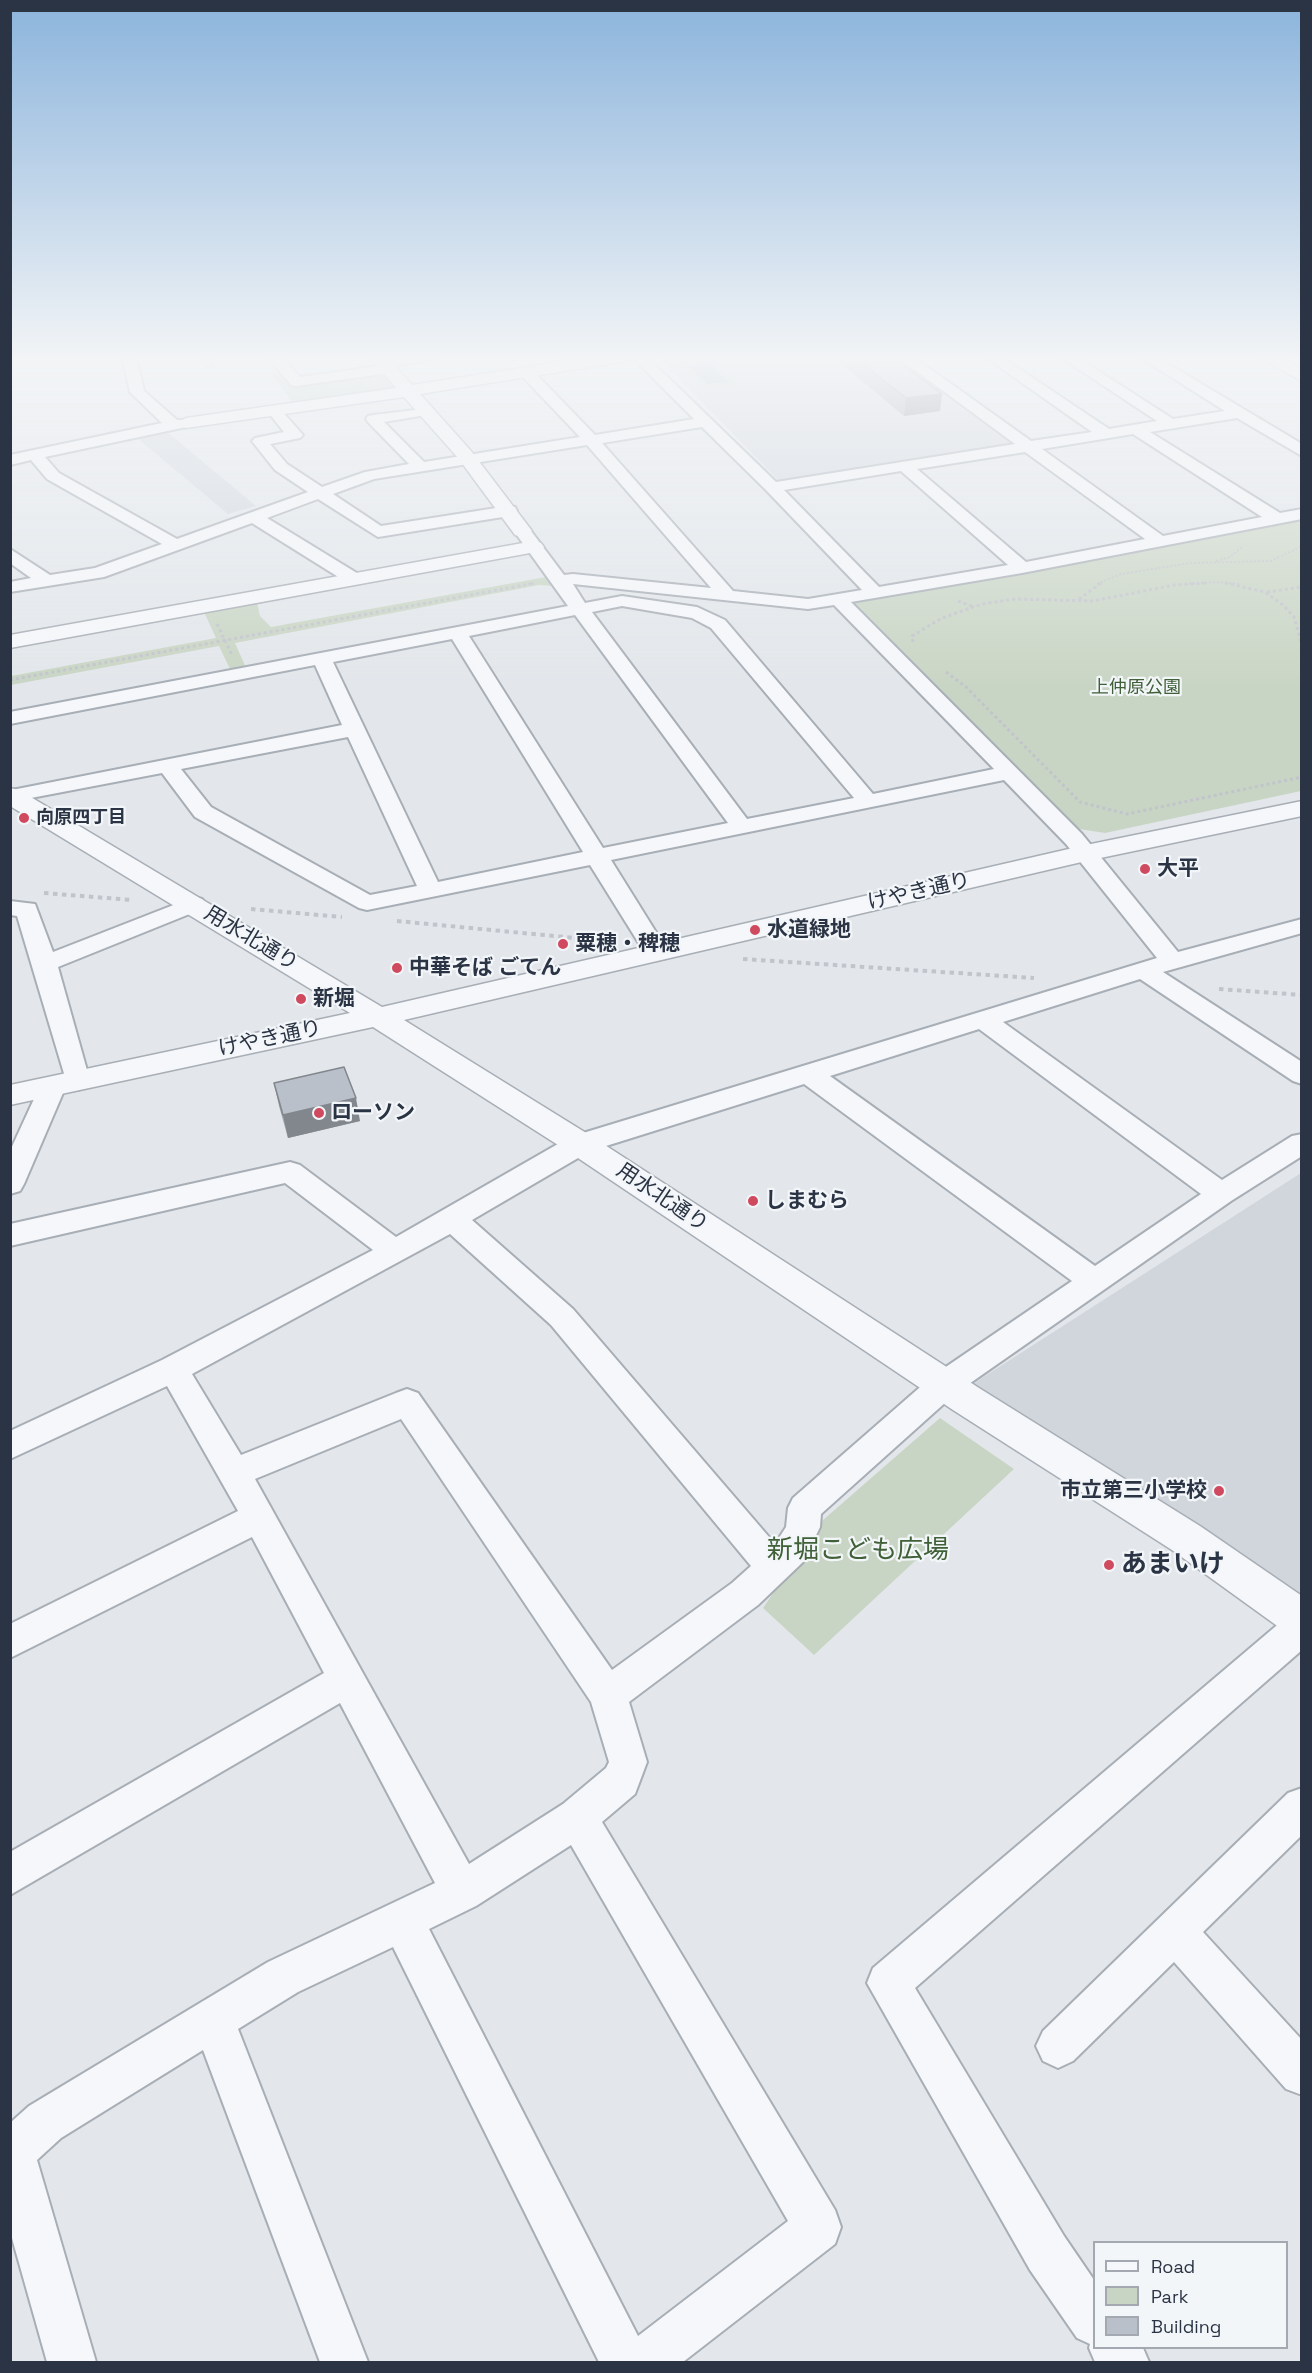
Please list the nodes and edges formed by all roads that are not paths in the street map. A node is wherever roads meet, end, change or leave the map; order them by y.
1 (45, 467) edge
2 (281, 467) edge
3 (415, 467) edge
4 (474, 467) edge
5 (615, 467) edge
6 (751, 467) edge
7 (899, 467) edge
8 (905, 467) edge
9 (1057, 467) edge
10 (1194, 467) edge
11 (772, 487) junction
12 (319, 495) junction
13 (509, 511) junction
14 (1302, 514) edge
15 (254, 517) junction
16 (1276, 519) junction
17 (528, 539) junction
18 (1159, 541) junction
19 (177, 546) junction
20 (10, 554) edge
21 (1022, 568) junction
22 (354, 579) junction
23 (46, 581) junction
24 (559, 581) junction
25 (10, 587) edge
26 (874, 592) junction
27 (727, 595) junction
28 (838, 599) junction
29 (581, 610) junction
30 (458, 634) junction
31 (10, 642) edge
32 (322, 660) junction
33 (10, 718) edge
34 (355, 729) junction
35 (167, 766) junction
36 (1008, 773) junction
37 (11, 796) edge
38 (868, 801) junction
39 (1302, 808) edge
40 (742, 827) junction
41 (1086, 854) junction
42 (597, 856) junction
43 (430, 890) junction
44 (194, 904) junction
45 (10, 908) edge
46 (1302, 926) edge
47 (657, 953) junction
48 (45, 963) junction
49 (1169, 973) junction
50 (377, 1016) junction
51 (983, 1020) junction
52 (809, 1074) junction
53 (1302, 1075) edge
54 (65, 1083) junction
55 (10, 1095) edge
56 (1302, 1143) edge
57 (580, 1144) junction
58 (10, 1184) edge
59 (1221, 1194) junction
60 (452, 1219) junction
61 (10, 1235) edge
62 (395, 1252) junction
63 (1094, 1281) junction
64 (173, 1369) junction
65 (945, 1384) junction
66 (10, 1446) edge
67 (233, 1473) junction
68 (259, 1517) junction
69 (773, 1567) junction
70 (1302, 1620) edge
71 (1302, 1627) edge
72 (10, 1642) edge
73 (347, 1679) junction
74 (608, 1695) junction
75 (1301, 1810) edge
76 (577, 1818) junction
77 (10, 1875) edge
78 (462, 1892) junction
79 (402, 1921) junction
80 (1176, 1932) junction
81 (213, 2019) junction
82 (1058, 2046) dead end
83 (1302, 2073) edge
84 (11, 2153) edge
85 (1093, 2318) edge
86 (1114, 2349) edge
87 (71, 2362) edge
88 (344, 2362) edge
89 (626, 2362) edge
90 (644, 2362) edge
91 (1124, 2362) edge

1 - 19 street
2 - 12 street
3 - 12 street
4 - 13 street
5 - 27 street
6 - 11 street
7 - 11 street
8 - 21 street
9 - 18 street
10 - 16 street
11 - 26 street
12 - 13 street
12 - 15 street
13 - 17 street
14 - 16 street
15 - 19 street
15 - 22 street
16 - 18 street
17 - 22 street
17 - 24 street
18 - 21 street
19 - 23 street
20 - 23 street
21 - 26 street
22 - 31 street
23 - 25 street
24 - 27 street
24 - 29 street
26 - 28 street
27 - 28 street
28 - 36 street
29 - 30 street
29 - 38 street
29 - 40 street
30 - 32 street
30 - 42 street
32 - 33 street
32 - 34 street
34 - 35 street
34 - 43 street
35 - 37 street
35 - 43 street
36 - 38 street
36 - 41 street
37 - 44 street, 用水北通り
38 - 40 street
39 - 41 street, けやき通り
40 - 42 street
41 - 47 street, けやき通り
41 - 49 street
42 - 43 street
42 - 47 street
44 - 48 street
44 - 50 street, 用水北通り
45 - 48 street
46 - 49 street
47 - 50 street, けやき通り
48 - 54 street
49 - 51 street
49 - 53 street
50 - 54 street, けやき通り
50 - 57 street, 用水北通り
51 - 52 street
51 - 59 street
52 - 57 street
52 - 63 street
54 - 55 street, けやき通り
54 - 58 street
56 - 59 street
57 - 60 street
57 - 65 street, 用水北通り
59 - 63 street
60 - 62 street
60 - 69 street
61 - 62 street
62 - 64 street
63 - 65 street
64 - 66 street
64 - 67 street
65 - 69 street
65 - 70 street, 用水北通り
67 - 68 street
67 - 74 street
68 - 72 street
68 - 73 street
69 - 74 street
71 - 85 street
73 - 77 street
73 - 78 street
74 - 76 street
75 - 80 street
76 - 78 street
76 - 90 street
78 - 79 street
79 - 81 street
79 - 89 street
80 - 82 street
80 - 83 street
81 - 84 street
81 - 88 street
84 - 87 street
86 - 91 street

